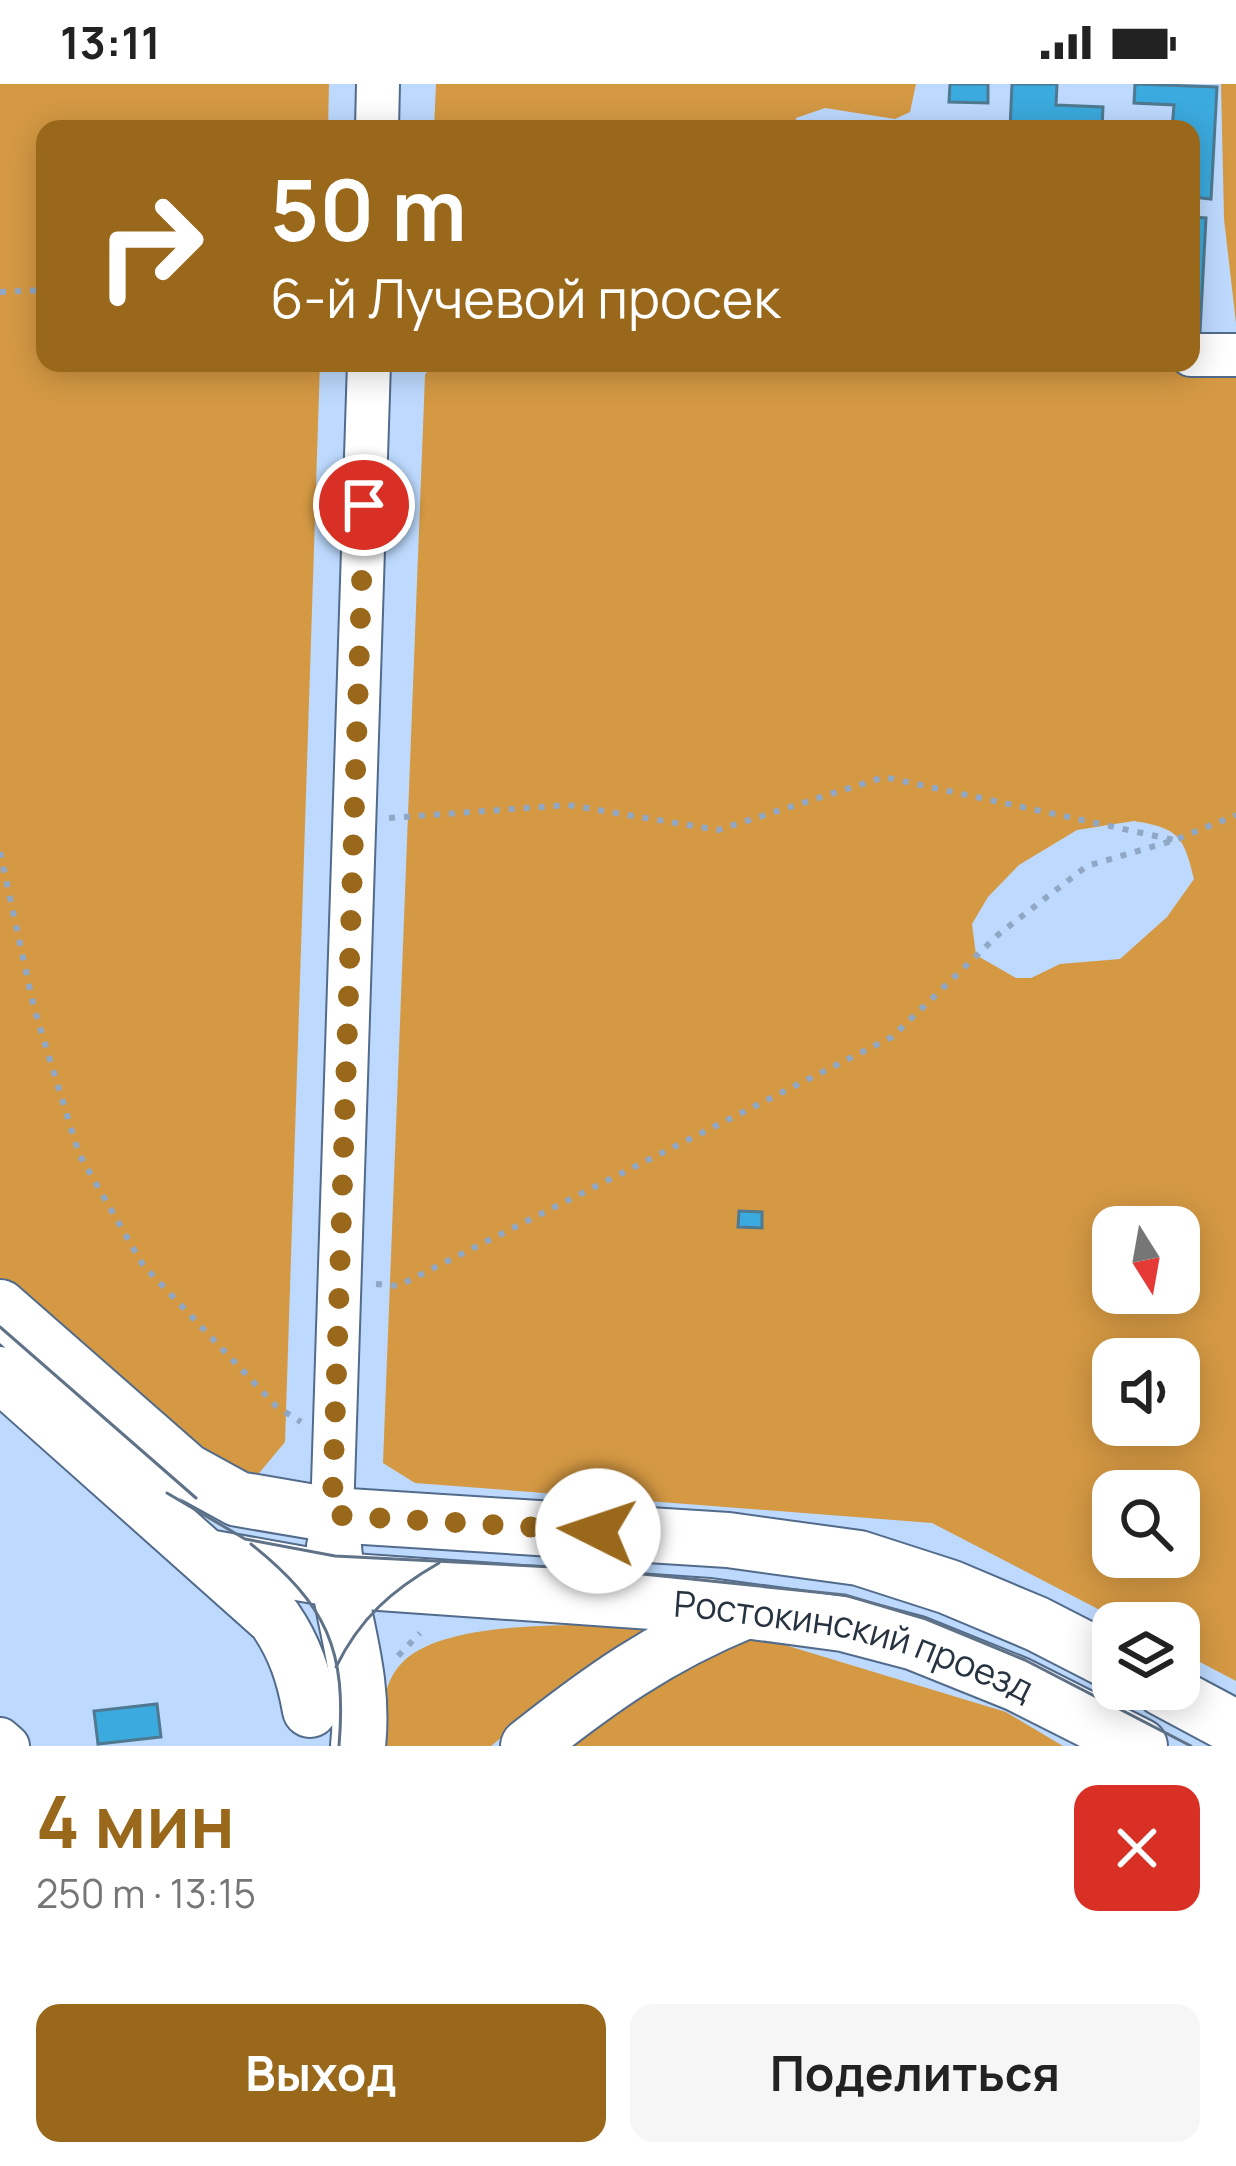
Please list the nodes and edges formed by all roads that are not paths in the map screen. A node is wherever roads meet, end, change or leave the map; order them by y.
1 (378, 84) edge
2 (376, 120) edge
3 (1200, 355) edge
4 (1236, 356) edge
5 (369, 372) edge
6 (0, 1307) edge
7 (0, 1374) edge
8 (332, 1515) junction
9 (208, 1557) junction
10 (337, 1580) junction
11 (749, 1610) junction
12 (1092, 1652) edge
13 (1200, 1709) edge
14 (308, 1728) edge
15 (1236, 1728) edge
16 (358, 1746) edge
17 (528, 1746) edge
18 (1140, 1746) edge

1 - 2 street
3 - 4 street
5 - 8 street
6 - 8 main road, Ростокинский проезд
7 - 9 main road
8 - 10 main road
8 - 12 main road, Ростокинский проезд
9 - 10 main road, Ростокинский проезд
9 - 14 main road
10 - 11 main road, Ростокинский проезд
10 - 14 main road
10 - 16 main road
11 - 17 main road
11 - 18 main road, Ростокинский проезд
13 - 15 main road

